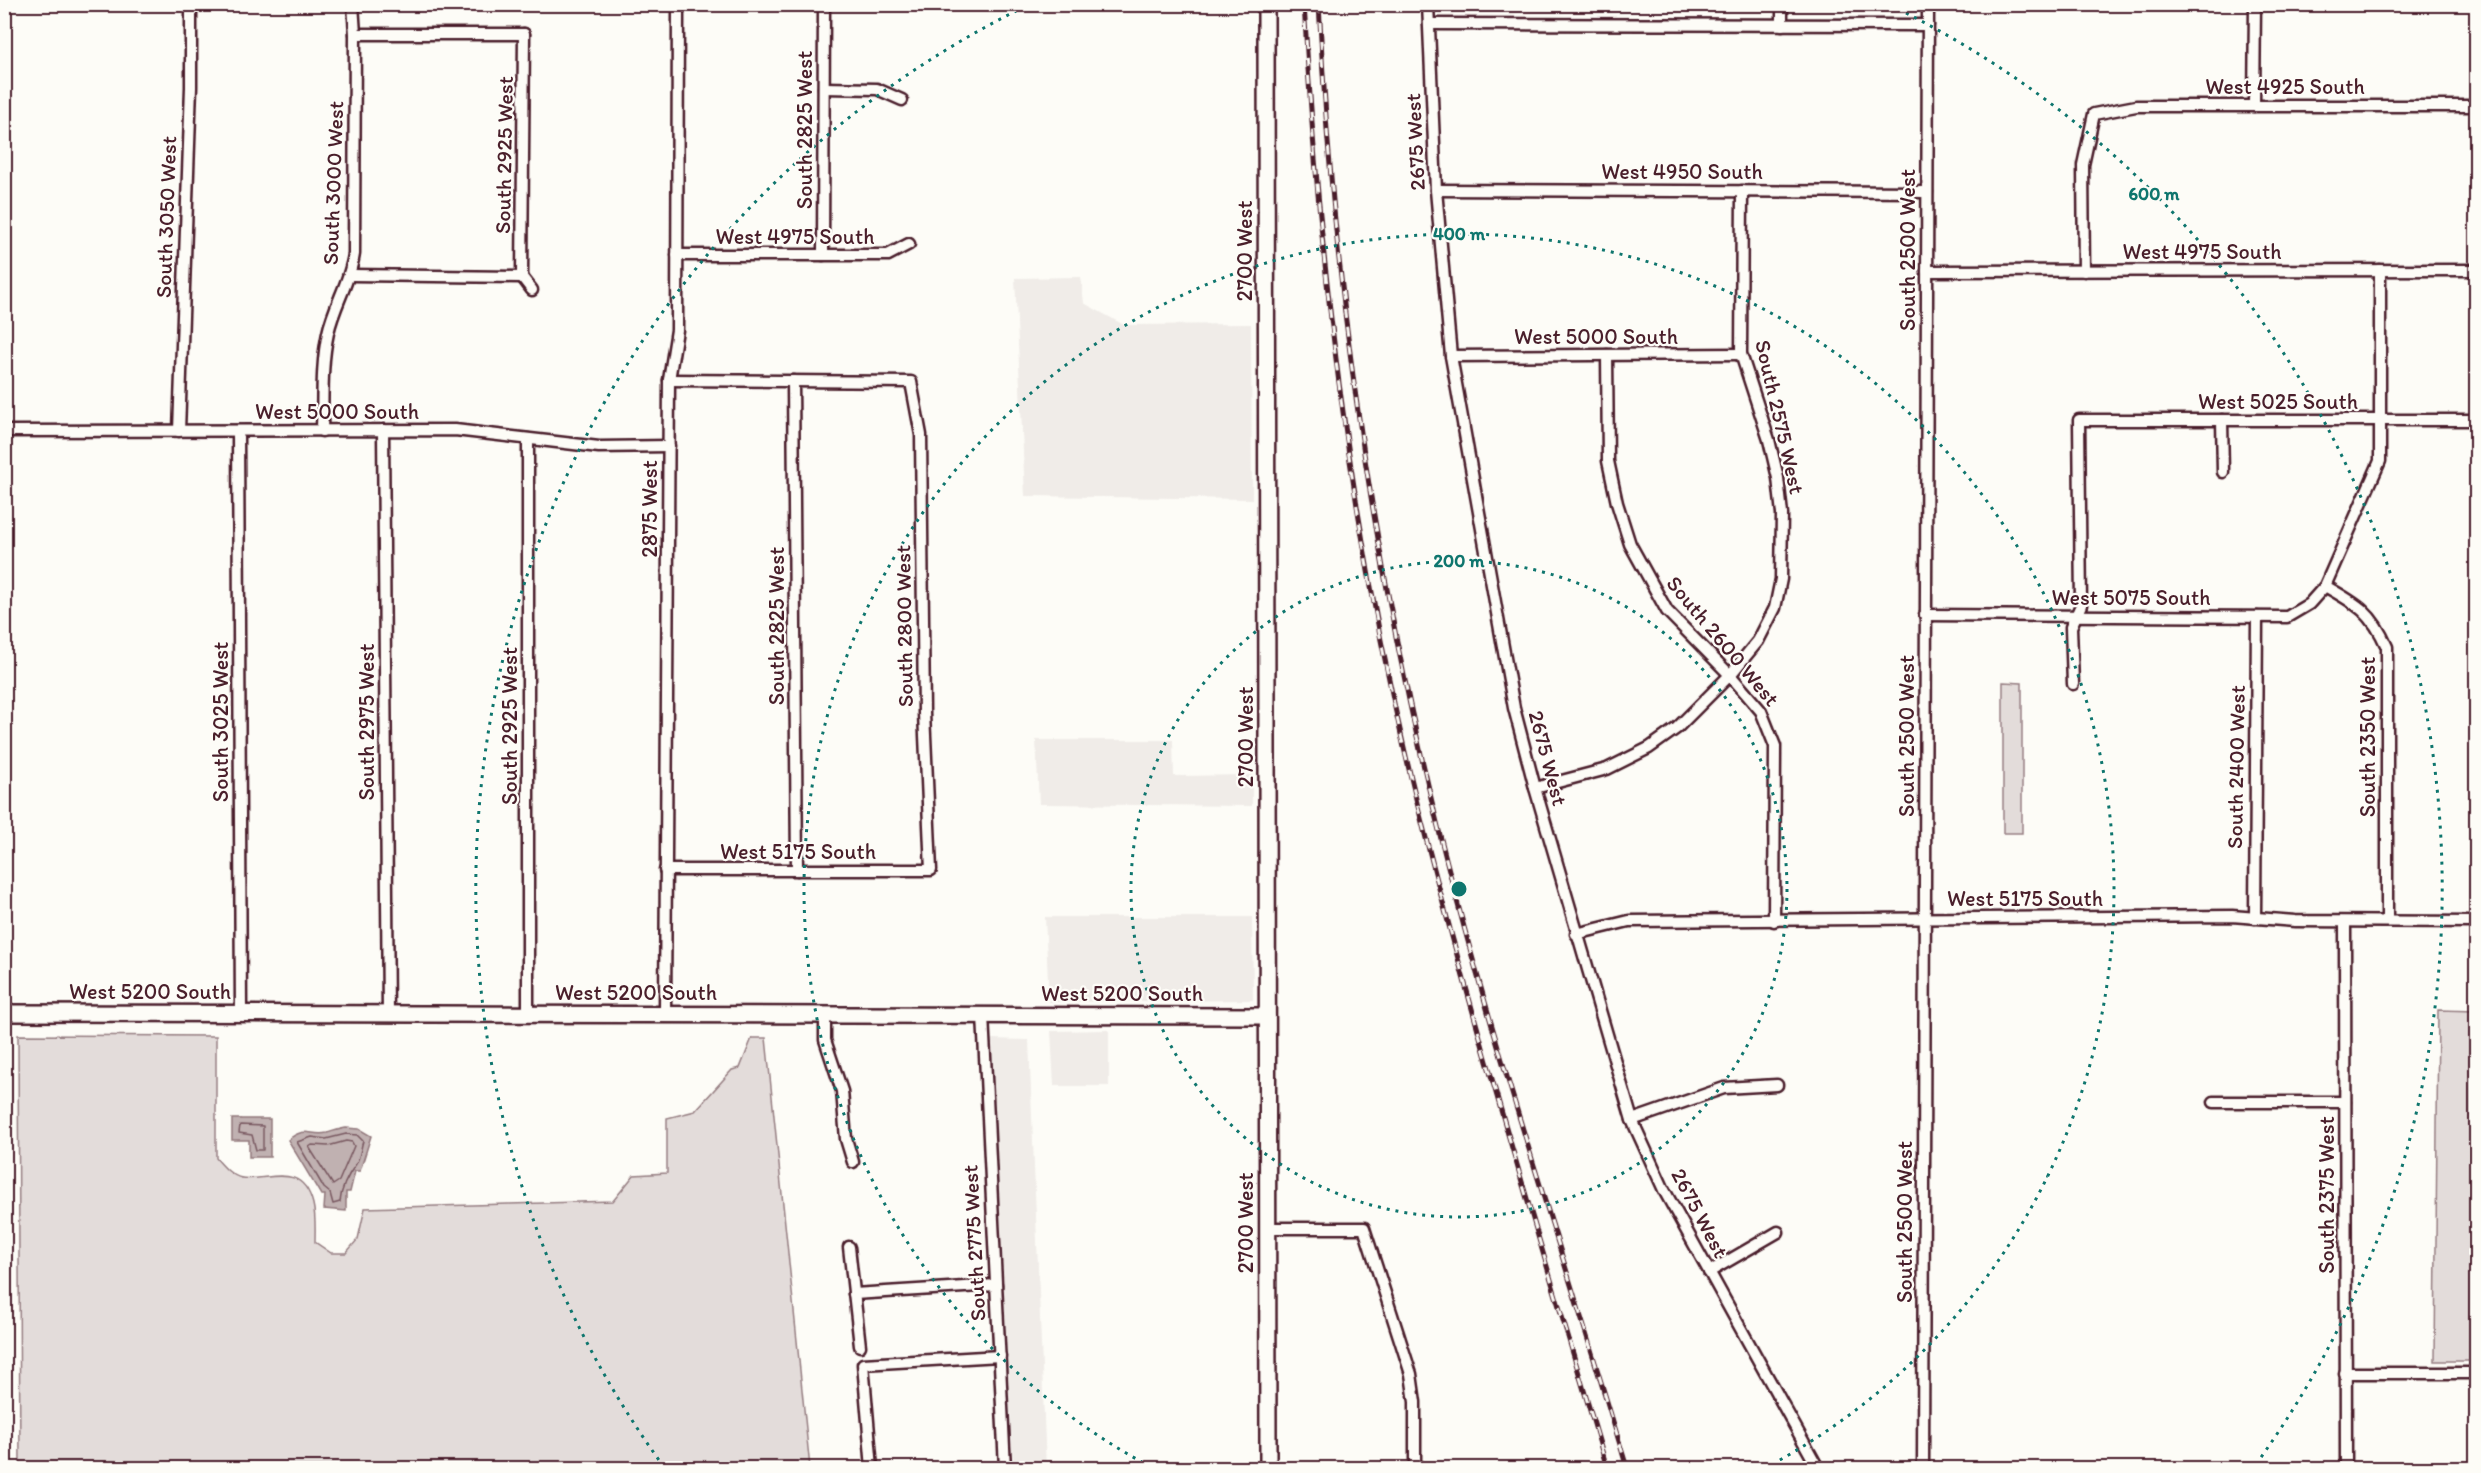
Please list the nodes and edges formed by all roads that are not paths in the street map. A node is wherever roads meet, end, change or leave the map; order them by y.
1 (191, 4) edge
2 (353, 4) edge
3 (678, 4) edge
4 (824, 4) edge
5 (1266, 4) edge
6 (1428, 4) edge
7 (1782, 4) edge
8 (1928, 4) edge
9 (2254, 4) edge
10 (1429, 24) junction
11 (1782, 25) junction
12 (1928, 25) junction
13 (356, 34) junction
14 (824, 88) junction
15 (902, 100) dead end
16 (2254, 106) junction
17 (2476, 106) edge
18 (1436, 190) junction
19 (1742, 190) junction
20 (1927, 192) junction
21 (909, 244) dead end
22 (677, 255) junction
23 (823, 255) junction
24 (2380, 270) junction
25 (2476, 270) edge
26 (1927, 271) junction
27 (2084, 271) junction
28 (351, 275) junction
29 (522, 278) junction
30 (532, 290) dead end
31 (1740, 354) junction
32 (1607, 355) junction
33 (1451, 356) junction
34 (669, 380) junction
35 (793, 381) junction
36 (2222, 420) junction
37 (2380, 420) junction
38 (2476, 420) edge
39 (322, 430) junction
40 (383, 430) junction
41 (4, 431) edge
42 (179, 431) junction
43 (238, 431) junction
44 (528, 439) junction
45 (669, 446) junction
46 (2223, 472) dead end
47 (2325, 586) junction
48 (1925, 615) junction
49 (2076, 615) junction
50 (2257, 616) junction
51 (1730, 675) junction
52 (2073, 684) dead end
53 (1534, 788) junction
54 (665, 870) junction
55 (797, 870) junction
56 (931, 870) joint
57 (1924, 918) junction
58 (2255, 918) junction
59 (1773, 921) junction
60 (2387, 921) junction
61 (2345, 922) junction
62 (2476, 922) edge
63 (1575, 934) junction
64 (4, 1013) edge
65 (241, 1013) junction
66 (388, 1014) junction
67 (528, 1014) junction
68 (665, 1014) junction
69 (825, 1015) junction
70 (983, 1015) junction
71 (1267, 1016) junction
72 (1777, 1084) dead end
73 (2214, 1102) dead end
74 (2345, 1102) junction
75 (1632, 1120) junction
76 (853, 1162) dead end
77 (1268, 1228) junction
78 (1778, 1232) dead end
79 (849, 1247) dead end
80 (1709, 1272) junction
81 (996, 1285) junction
82 (854, 1294) junction
83 (860, 1346) dead end
84 (1000, 1356) junction
85 (2345, 1373) junction
86 (2476, 1373) edge
87 (872, 1468) edge
88 (1005, 1468) edge
89 (1268, 1468) edge
90 (1415, 1468) edge
91 (1818, 1468) edge
92 (1923, 1468) edge
93 (2346, 1468) edge

1 - 42 street, South 3050 West
2 - 13 street, South 3000 West
3 - 22 street, 2875 West
4 - 14 street, South 2825 West
5 - 71 street, 2700 West
6 - 10 street, 2675 West
7 - 11 street
8 - 12 street, South 2500 West
9 - 16 street
10 - 11 street
10 - 18 street, 2675 West
11 - 12 street
12 - 20 street, South 2500 West
13 - 28 street, South 3000 West
13 - 29 street, South 2925 West
14 - 15 street
14 - 23 street, South 2825 West
16 - 17 street, West 4925 South
16 - 27 street, West 4925 South
18 - 19 street, West 4950 South
18 - 33 street, 2675 West
19 - 20 street, West 4950 South
19 - 31 street, South 2575 West
20 - 26 street, South 2500 West
21 - 23 street, West 4975 South
22 - 23 street, West 4975 South
22 - 34 street, 2875 West
24 - 25 street, West 4975 South
24 - 27 street, West 4975 South
24 - 37 street
26 - 27 street, West 4975 South
26 - 48 street, South 2500 West
28 - 29 street
28 - 39 street, South 3000 West
29 - 30 street
31 - 32 street, West 5000 South
31 - 51 street, South 2575 West
32 - 33 street, West 5000 South
32 - 51 street, South 2600 West
33 - 53 street, 2675 West
34 - 35 street
34 - 45 street, 2875 West
35 - 55 street, South 2825 West
35 - 56 street, South 2800 West
36 - 37 street, West 5025 South
36 - 46 street
36 - 49 street, West 5025 South
37 - 38 street, West 5025 South
37 - 47 street
39 - 40 street, West 5000 South
39 - 43 street, West 5000 South
40 - 44 street, West 5000 South
40 - 66 street, South 2975 West
41 - 42 street, West 5000 South
42 - 43 street, West 5000 South
43 - 65 street, South 3025 West
44 - 45 street, West 5000 South
44 - 67 street, South 2925 West
45 - 54 street, 2875 West
47 - 50 street, West 5075 South
47 - 60 street, South 2350 West
48 - 49 street, West 5075 South
48 - 57 street, South 2500 West
49 - 50 street, West 5075 South
49 - 52 street
50 - 58 street, South 2400 West
51 - 53 street, South 2575 West
51 - 59 street, South 2600 West
53 - 63 street, 2675 West
54 - 55 street, West 5175 South
54 - 68 street, 2875 West
55 - 56 street, West 5175 South
57 - 58 street, West 5175 South
57 - 59 street, West 5175 South
57 - 92 street, South 2500 West
58 - 61 street, West 5175 South
59 - 63 street, West 5175 South
60 - 61 street, West 5175 South
60 - 62 street, West 5175 South
61 - 74 street, South 2375 West
63 - 75 street, 2675 West
64 - 65 street, West 5200 South
65 - 66 street, West 5200 South
66 - 67 street, West 5200 South
67 - 68 street, West 5200 South
68 - 69 street, West 5200 South
69 - 70 street, West 5200 South
69 - 76 street
70 - 71 street, West 5200 South
70 - 81 street, South 2775 West
71 - 77 street, 2700 West
72 - 75 street
73 - 74 street
74 - 85 street, South 2375 West
75 - 80 street, 2675 West
77 - 89 street, 2700 West
77 - 90 street
78 - 80 street
79 - 82 street
80 - 91 street, 2675 West
81 - 82 street
81 - 84 street, South 2775 West
82 - 83 street
84 - 87 street
84 - 88 street, South 2775 West
85 - 86 street
85 - 93 street, South 2375 West

